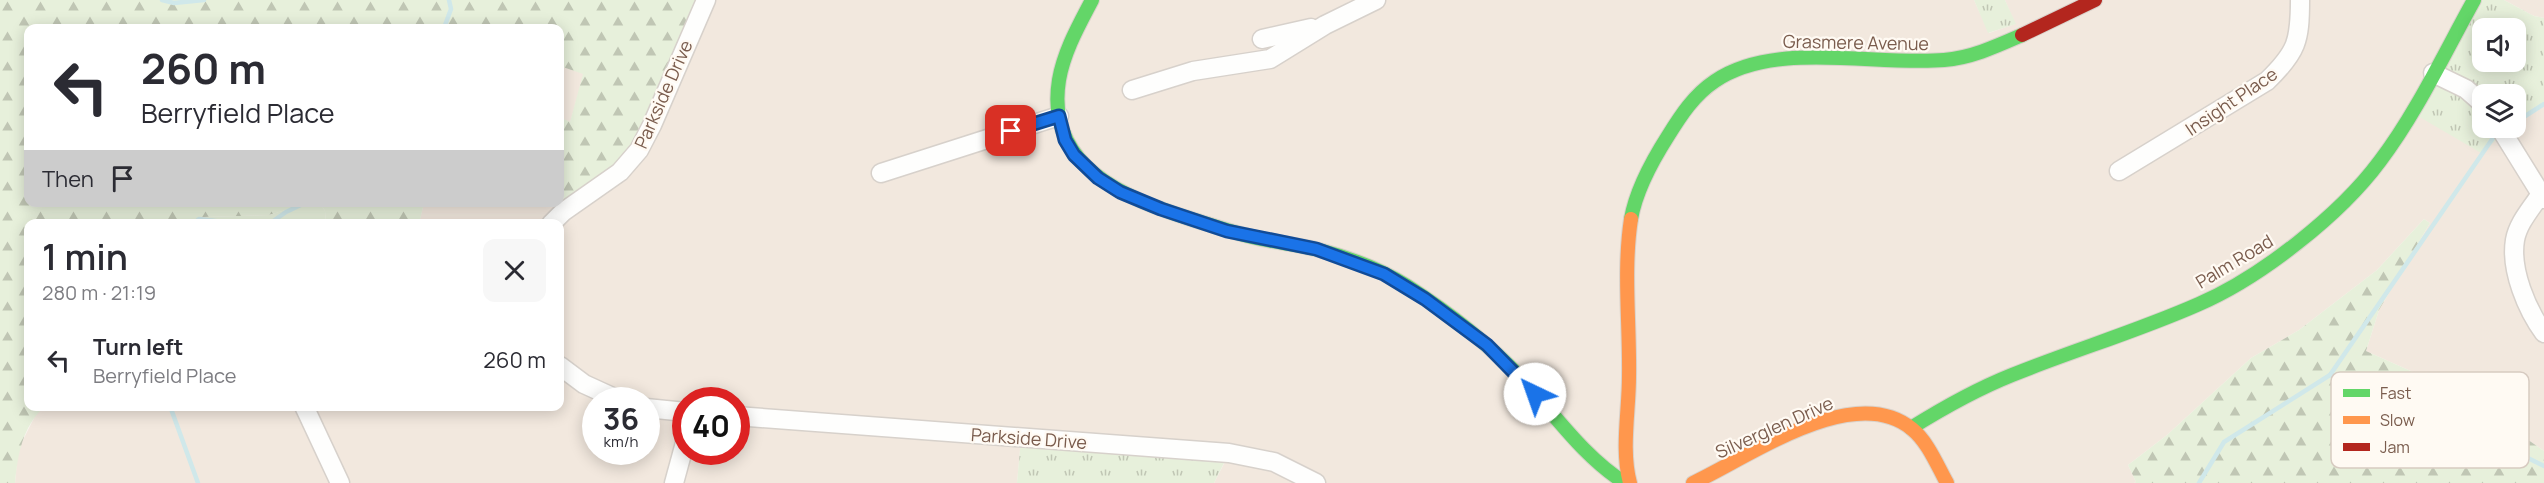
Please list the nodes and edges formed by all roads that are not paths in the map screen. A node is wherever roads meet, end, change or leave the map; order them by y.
1 (706, 0) edge
2 (1092, 0) edge
3 (1376, 0) edge
4 (2095, 0) edge
5 (2300, 0) edge
6 (2474, 0) edge
7 (1325, 25) junction
8 (1262, 39) dead end
9 (2433, 72) junction
10 (1132, 90) dead end
11 (2472, 94) edge
12 (1059, 116) junction
13 (2506, 138) edge
14 (2119, 171) dead end
15 (881, 174) dead end
16 (2542, 197) edge
17 (556, 219) edge
18 (2544, 333) edge
19 (564, 369) edge
20 (591, 387) edge
21 (306, 411) edge
22 (750, 417) edge
23 (1911, 428) junction
24 (679, 465) edge
25 (339, 483) edge
26 (674, 483) edge
27 (1316, 483) edge
28 (1625, 483) edge
29 (1630, 483) edge
30 (1693, 483) edge
31 (1947, 483) edge

1 - 17 street, Parkside Drive
2 - 12 street
3 - 7 street
4 - 29 street, Grasmere Avenue
5 - 14 street, Insight Place
6 - 9 street, Palm Road
7 - 8 street
7 - 10 street
9 - 11 street
9 - 23 street, Palm Road
12 - 15 street
12 - 28 street
13 - 16 street
16 - 18 street
19 - 20 street
21 - 25 street
22 - 27 street, Parkside Drive
23 - 30 street, Silverglen Drive
23 - 31 street, Silverglen Drive
24 - 26 street

